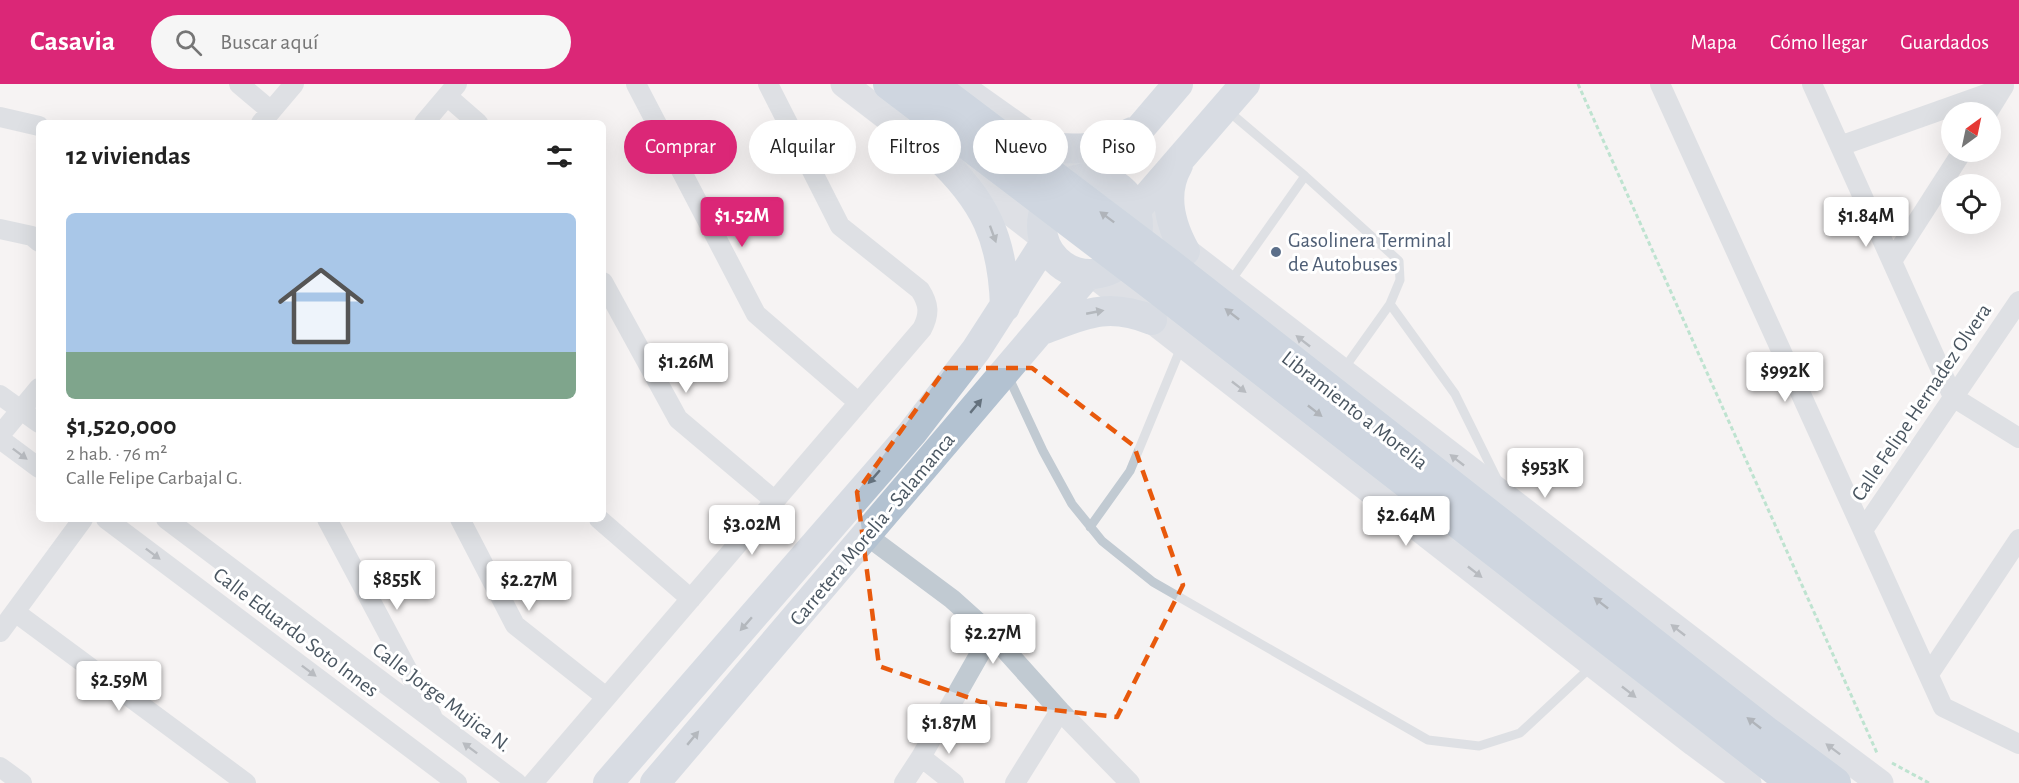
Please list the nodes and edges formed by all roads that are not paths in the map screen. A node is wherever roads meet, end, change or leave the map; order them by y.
1 (239, 84) edge
2 (294, 84) edge
3 (636, 84) edge
4 (768, 84) edge
5 (843, 84) edge
6 (889, 84) edge
7 (931, 84) edge
8 (958, 84) edge
9 (1178, 84) edge
10 (1245, 84) edge
11 (1660, 84) edge
12 (1812, 84) edge
13 (2004, 86) edge
14 (452, 90) edge
15 (1994, 102) edge
16 (1224, 108) junction
17 (1152, 115) junction
18 (0, 117) edge
19 (266, 117) edge
20 (427, 120) edge
21 (476, 120) edge
22 (890, 120) edge
23 (977, 120) edge
24 (993, 120) edge
25 (36, 125) edge
26 (973, 131) edge
27 (1840, 146) junction
28 (1190, 148) junction
29 (1068, 150) edge
30 (1956, 162) edge
31 (956, 174) edge
32 (960, 174) edge
33 (1047, 174) edge
34 (1068, 174) edge
35 (1305, 176) junction
36 (1095, 179) junction
37 (1135, 212) junction
38 (0, 229) edge
39 (36, 239) edge
40 (1044, 241) junction
41 (1892, 261) junction
42 (1169, 267) junction
43 (1090, 274) junction
44 (1228, 284) junction
45 (606, 287) edge
46 (2019, 301) edge
47 (1390, 304) junction
48 (1005, 307) junction
49 (1152, 320) junction
50 (1039, 331) junction
51 (1183, 344) junction
52 (1006, 371) junction
53 (1342, 372) junction
54 (36, 392) edge
55 (0, 394) edge
56 (1953, 397) junction
57 (859, 403) junction
58 (21, 410) junction
59 (36, 421) edge
60 (0, 437) edge
61 (2019, 438) edge
62 (36, 466) edge
63 (1506, 498) junction
64 (775, 501) junction
65 (81, 522) edge
66 (110, 522) edge
67 (170, 522) edge
68 (329, 522) edge
69 (462, 522) edge
70 (602, 522) edge
71 (1090, 527) junction
72 (1863, 530) junction
73 (866, 535) junction
74 (2019, 539) edge
75 (691, 599) junction
76 (15, 612) junction
77 (0, 632) edge
78 (991, 634) junction
79 (1593, 665) junction
80 (1929, 674) junction
81 (606, 698) junction
82 (1060, 711) junction
83 (434, 721) junction
84 (2019, 744) edge
85 (921, 757) junction
86 (0, 767) edge
87 (1885, 772) edge
88 (22, 783) edge
89 (246, 783) edge
90 (457, 783) edge
91 (517, 783) edge
92 (533, 783) edge
93 (608, 783) edge
94 (655, 783) edge
95 (904, 783) edge
96 (954, 783) edge
97 (1015, 783) edge
98 (1130, 783) edge
99 (1748, 783) edge
100 (1792, 783) edge
101 (1835, 783) edge

1 - 19 street
2 - 19 street
3 - 57 street
4 - 57 street
5 - 22 main road
6 - 26 highway, Libramiento a Morelia
7 - 23 highway, Libramiento a Morelia
8 - 24 main road
9 - 17 main road
10 - 16 main road
11 - 72 street
12 - 27 street
13 - 15 street
13 - 27 street
14 - 20 street
14 - 21 street
16 - 28 main road
16 - 35 lane
17 - 28 main road
17 - 29 main road
17 - 36 main road
18 - 25 street
27 - 41 street
28 - 37 main road
28 - 42 main road
30 - 41 street
31 -> 48 main road
32 - 40 main road
33 - 42 highway, Libramiento a Morelia
34 - 36 main road
35 - 44 lane
35 - 47 lane
36 - 37 main road
36 - 40 main road
37 - 42 main road
37 - 43 main road
38 - 39 street
40 - 43 main road
40 - 48 main road, Carretera Morelia - Salamanca
41 - 56 street
42 - 44 main road
42 -> 100 highway, Libramiento a Morelia
101 -> 42 highway, Libramiento a Morelia
43 - 49 main road
43 - 50 main road, Carretera Morelia - Salamanca
53 -> 44 main road
45 - 64 street
46 - 56 street, Calle Felipe Hernadez Olvera
47 - 53 lane
47 - 63 lane
48 -> 93 main road, Carretera Morelia - Salamanca
50 -> 49 main road
49 - 51 main road
50 - 52 main road, Carretera Morelia - Salamanca
51 - 71 lane
51 -> 79 main road
52 - 71 lane
73 -> 52 main road, Carretera Morelia - Salamanca
63 -> 53 main road
54 - 58 street
55 - 58 street
56 - 61 street
56 - 72 street, Calle Felipe Hernadez Olvera
57 - 64 street
58 - 59 street
58 - 60 street
60 -> 62 street
87 -> 63 main road
64 - 75 street
65 - 76 street
66 -> 90 street, Calle Eduardo Soto Innes
67 - 83 street, Calle Jorge Mujica N.
68 - 83 street
69 - 81 street
70 - 75 street
71 - 79 lane
72 - 80 street
73 - 78 street
94 -> 73 main road, Carretera Morelia - Salamanca
74 - 80 street
75 - 81 street
76 - 77 street
76 - 89 street
78 - 82 street
78 - 85 street
79 -> 99 main road
80 - 84 street
81 - 92 street
82 - 97 street
82 - 98 street
91 -> 83 street, Calle Jorge Mujica N.
85 - 95 street
85 - 96 street
86 - 88 street

